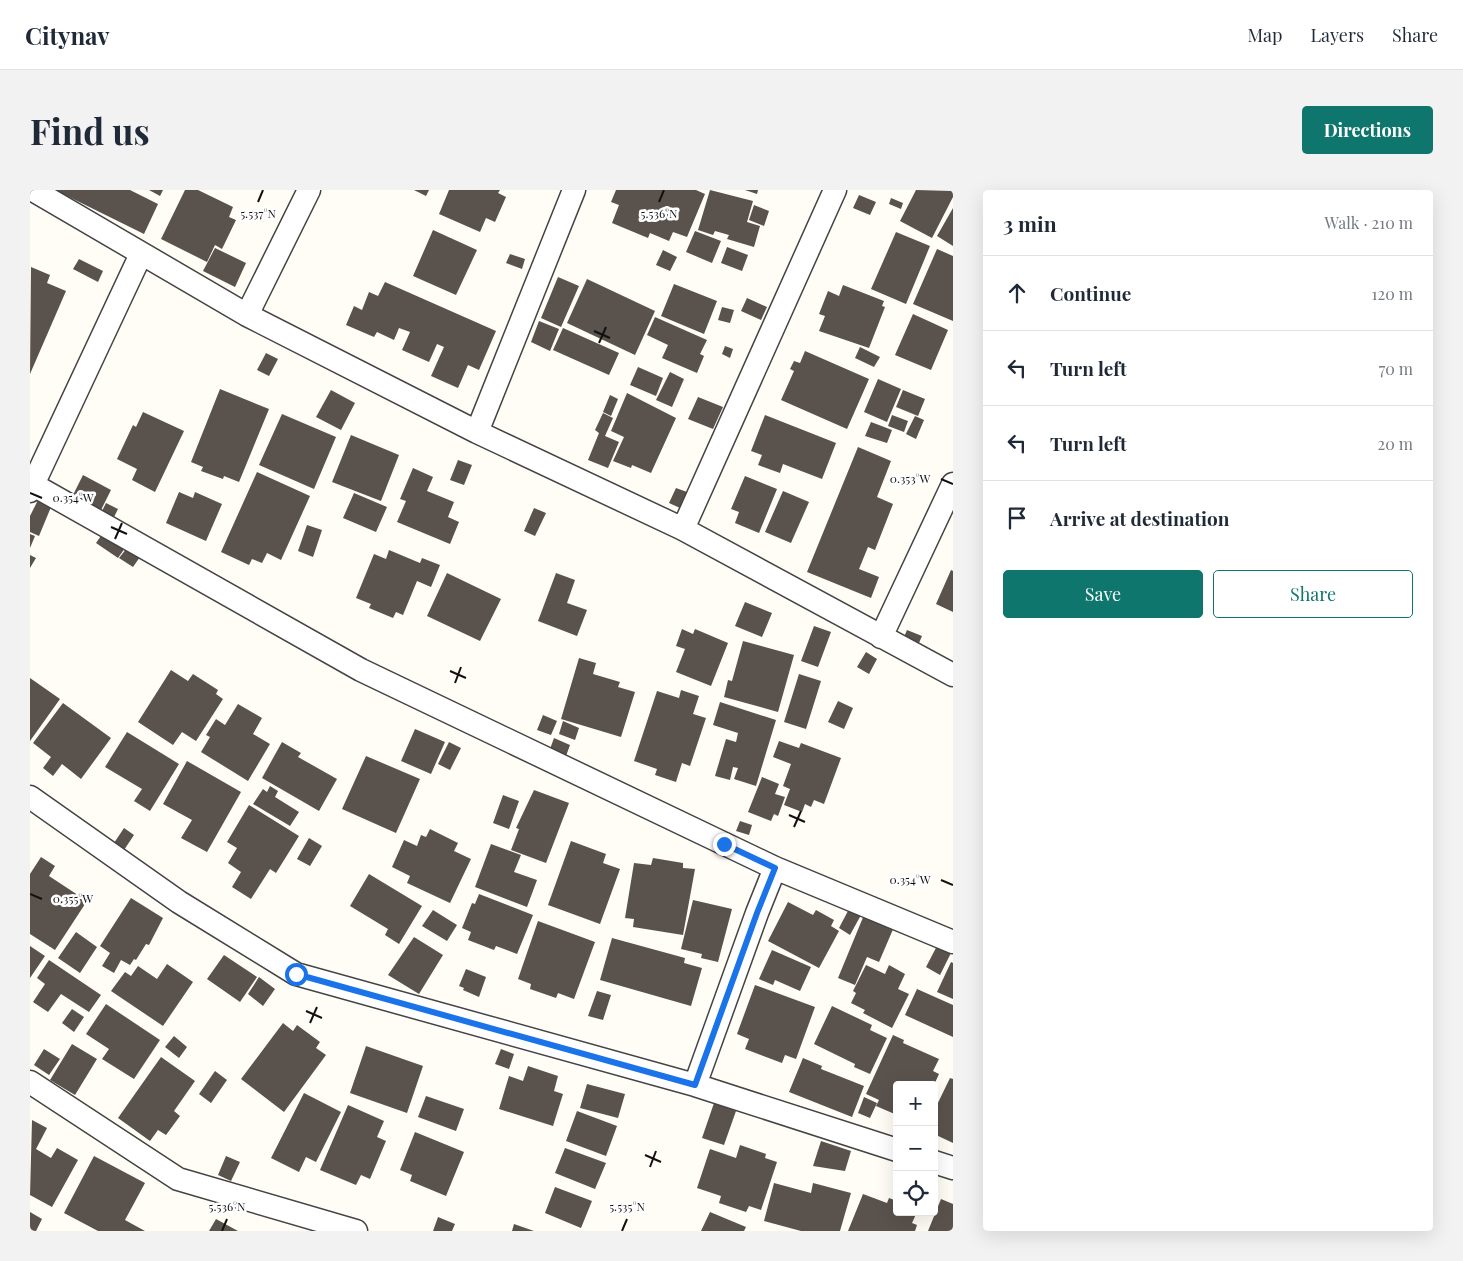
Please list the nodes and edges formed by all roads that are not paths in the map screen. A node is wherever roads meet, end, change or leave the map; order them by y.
1 (309, 190) edge
2 (574, 190) edge
3 (835, 190) edge
4 (36, 191) edge
5 (141, 254) junction
6 (247, 315) junction
7 (477, 432) junction
8 (953, 484) edge
9 (31, 486) edge
10 (683, 529) junction
11 (882, 637) junction
12 (953, 675) edge
13 (30, 797) edge
14 (775, 868) junction
15 (953, 942) edge
16 (30, 1082) edge
17 (695, 1085) junction
18 (893, 1149) edge
19 (938, 1163) edge
20 (953, 1168) edge
21 (356, 1231) edge

1 - 6 street
2 - 7 street
3 - 10 street
4 - 5 street
5 - 6 street
5 - 9 street
6 - 7 street
7 - 10 street
8 - 11 street
9 - 14 street
10 - 11 street
11 - 12 street
13 - 17 street
14 - 15 street
14 - 17 street
16 - 21 street
17 - 18 street
19 - 20 street

